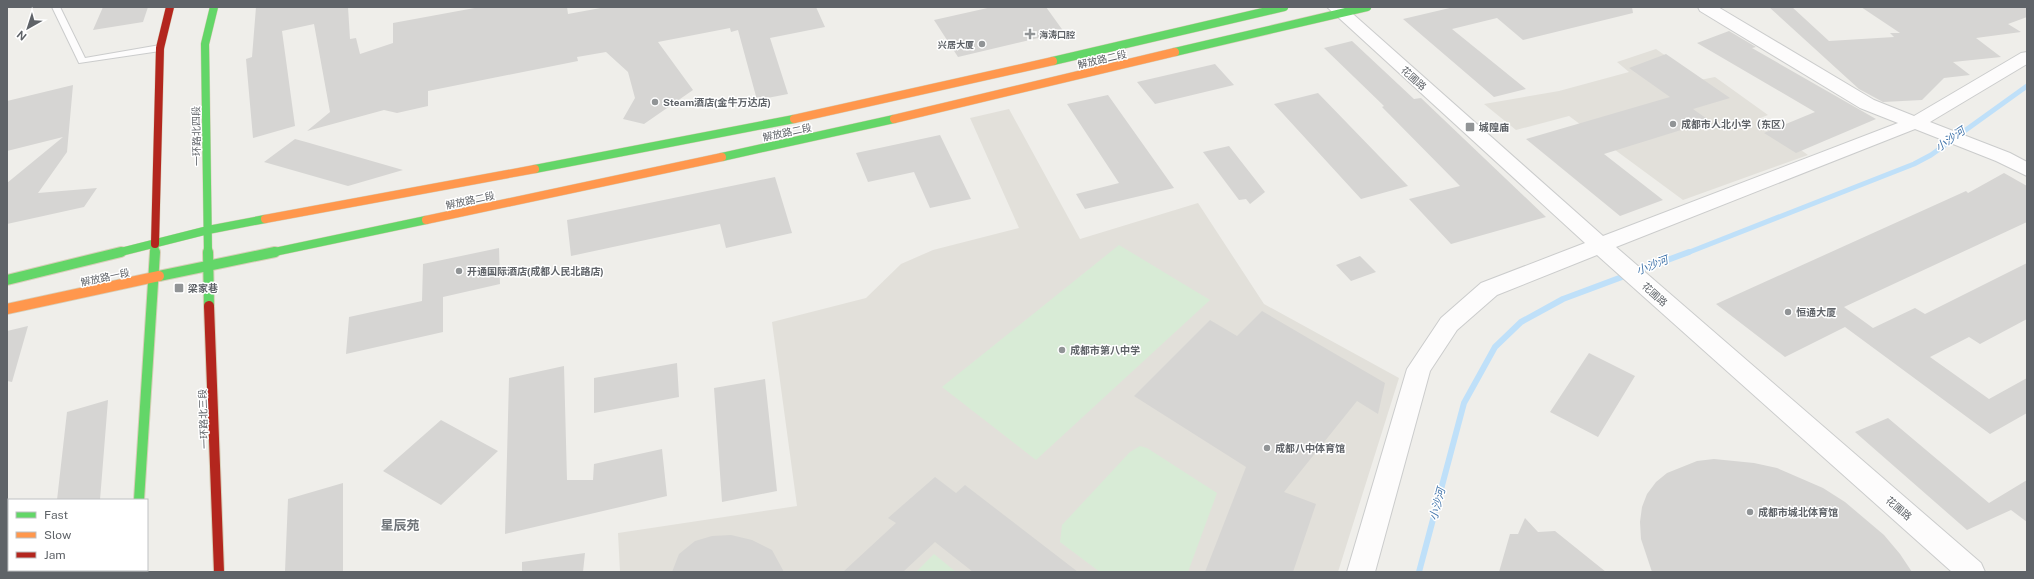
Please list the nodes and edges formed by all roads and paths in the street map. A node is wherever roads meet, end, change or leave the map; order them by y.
1 (56, 7) edge
2 (170, 7) edge
3 (214, 7) edge
4 (1284, 7) edge
5 (1367, 7) edge
6 (1706, 7) edge
7 (1339, 10) edge
8 (160, 48) junction
9 (2027, 57) edge
10 (1924, 125) junction
11 (2027, 170) edge
12 (208, 230) junction
13 (154, 243) junction
14 (1607, 252) junction
15 (208, 265) junction
16 (154, 277) junction
17 (7, 280) edge
18 (7, 309) edge
19 (139, 499) edge
20 (219, 572) edge
21 (1361, 572) edge
22 (1971, 572) edge

1 - 8 lane
2 - 8 main road
3 - 12 main road, 一环路北四段
4 - 12 main road, 解放路二段
5 - 7 main road, 解放路二段
6 - 10 street
7 - 14 street, 花圃路
7 - 15 main road, 解放路二段
8 - 13 main road
9 - 10 street
10 - 11 street
10 - 14 street
12 - 13 main road, 解放路二段
12 - 15 main road, 一环路北四段
13 - 16 main road
13 - 17 main road, 解放路一段
14 - 21 street
14 - 22 street, 花圃路
15 - 16 main road, 解放路一段
15 - 20 main road, 一环路北三段
16 - 18 main road, 解放路一段
16 - 19 main road

